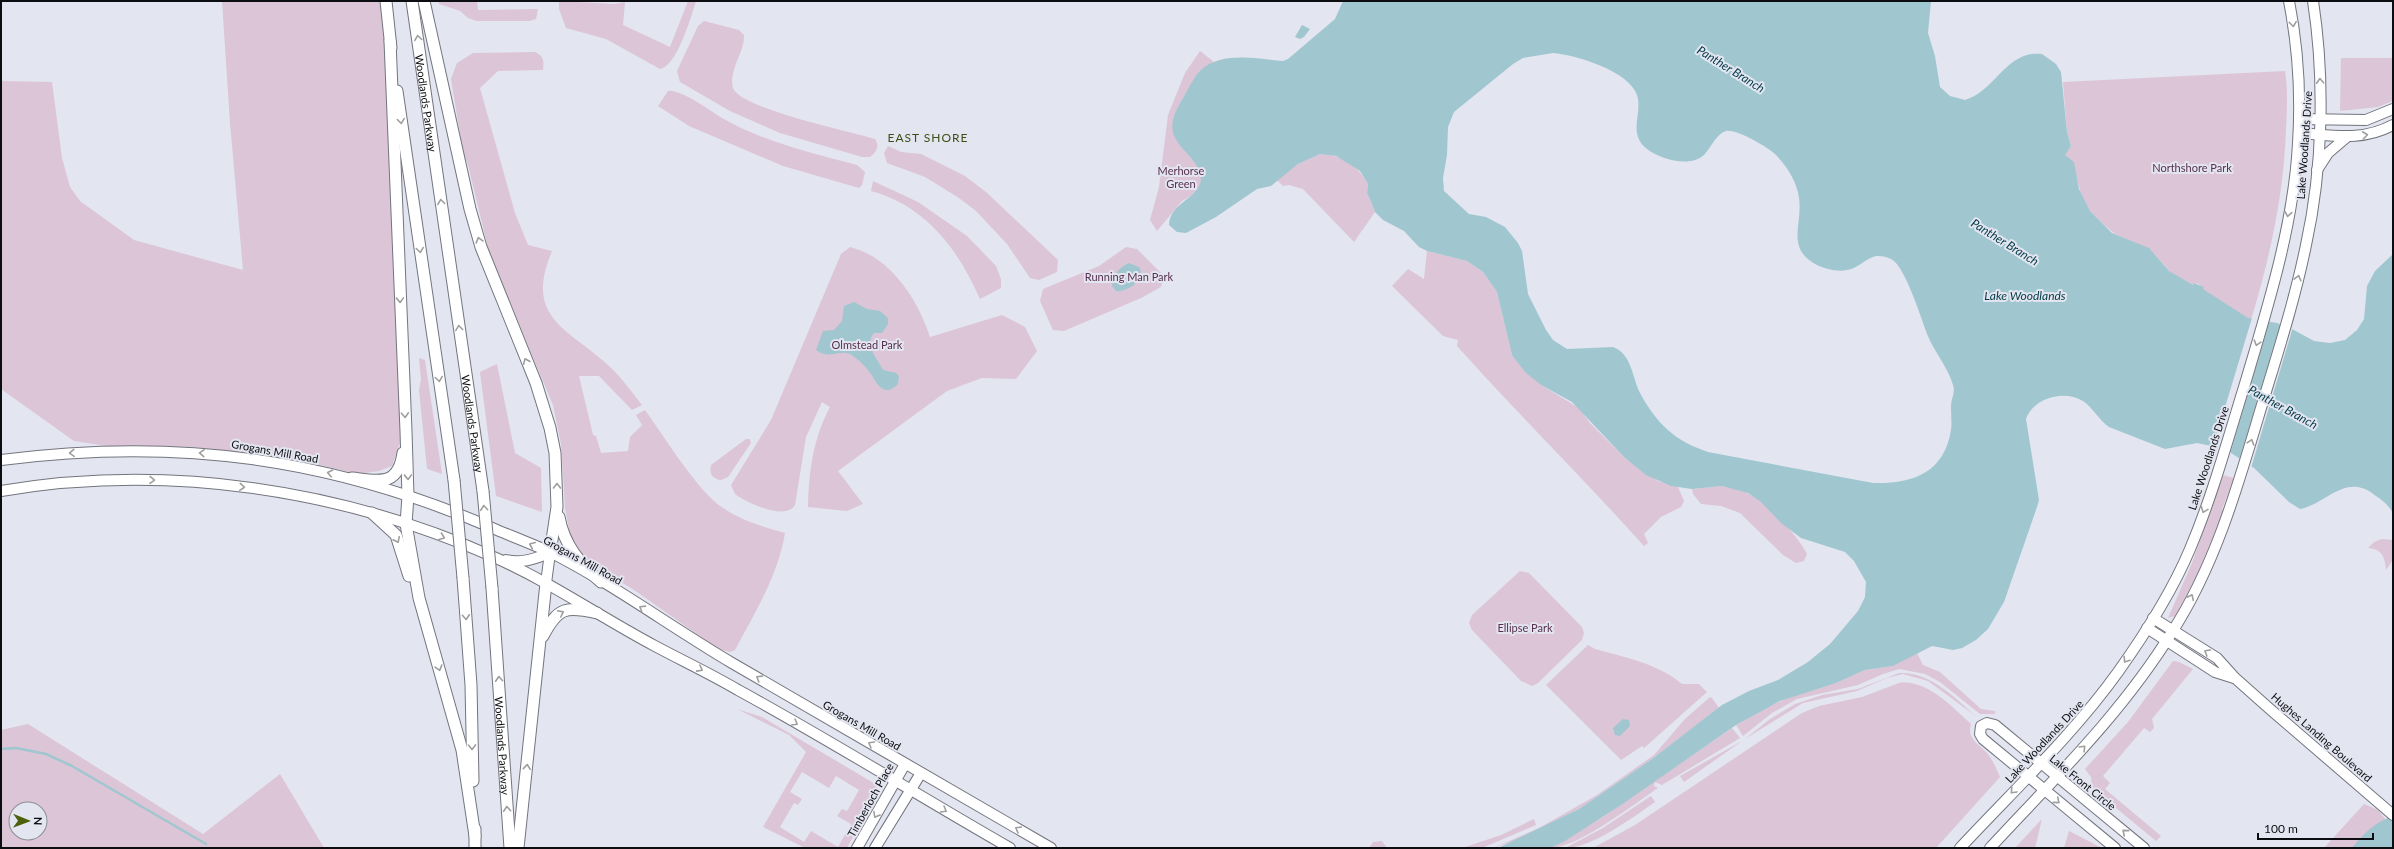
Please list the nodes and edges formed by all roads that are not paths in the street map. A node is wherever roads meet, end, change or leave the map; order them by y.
1 (386, 1) edge
2 (412, 1) edge
3 (424, 1) edge
4 (2290, 1) edge
5 (2313, 1) edge
6 (390, 41) junction
7 (2393, 109) edge
8 (2299, 120) junction
9 (2320, 120) junction
10 (2393, 125) edge
11 (2299, 133) junction
12 (2319, 134) junction
13 (2348, 136) junction
14 (2316, 172) junction
15 (406, 431) junction
16 (1, 460) edge
17 (352, 478) junction
18 (1, 491) edge
19 (408, 496) junction
20 (557, 507) junction
21 (372, 513) junction
22 (406, 524) junction
23 (550, 553) junction
24 (495, 558) junction
25 (601, 582) junction
26 (546, 583) junction
27 (419, 598) junction
28 (598, 613) junction
29 (2152, 618) junction
30 (2147, 628) junction
31 (2173, 632) junction
32 (540, 642) junction
33 (2166, 642) junction
34 (2236, 678) junction
35 (2010, 738) junction
36 (1998, 753) junction
37 (904, 764) junction
38 (2040, 764) junction
39 (921, 773) junction
40 (2056, 776) junction
41 (2026, 777) junction
42 (895, 781) junction
43 (910, 790) junction
44 (2043, 790) junction
45 (2393, 815) edge
46 (475, 836) junction
47 (475, 848) edge
48 (510, 848) edge
49 (518, 848) edge
50 (857, 848) edge
51 (875, 848) edge
52 (1010, 848) edge
53 (1051, 848) edge
54 (1960, 848) edge
55 (1990, 848) edge
56 (2115, 848) edge
57 (2144, 848) edge

1 - 6 main road
48 -> 2 main road, Woodlands Parkway, bridge
20 -> 3 main road
4 -> 8 main road, Lake Woodlands Drive
9 -> 5 main road, Lake Woodlands Drive
6 -> 15 main road
6 -> 46 main road, bridge
7 - 9 main road
8 - 9 main road
8 - 11 main road, Lake Woodlands Drive
9 - 12 main road, Lake Woodlands Drive
13 -> 10 main road
11 - 12 main road
11 -> 29 main road, Lake Woodlands Drive
12 - 13 main road
12 - 14 main road, Lake Woodlands Drive
13 - 14 main road
31 -> 14 main road, Lake Woodlands Drive
15 - 17 main road
15 -> 19 main road
17 -> 16 main road, Grogans Mill Road
17 - 19 main road, Grogans Mill Road
18 -> 21 main road
19 - 22 main road
23 -> 19 main road, Grogans Mill Road
20 - 23 main road
20 - 25 main road
21 - 22 main road
21 -> 27 main road
22 -> 24 main road
22 - 27 main road
23 - 24 main road
23 - 25 main road, Grogans Mill Road
23 - 26 main road
24 - 26 main road
37 -> 25 main road, Grogans Mill Road
26 - 28 main road
26 - 32 main road
27 -> 46 main road
32 -> 28 main road
28 -> 42 main road
29 - 30 main road, Lake Woodlands Drive
29 - 31 main road, Hughes Landing Boulevard
30 - 33 main road, Hughes Landing Boulevard
30 -> 38 main road, Lake Woodlands Drive
31 - 33 main road, Lake Woodlands Drive
34 -> 31 main road, Hughes Landing Boulevard
49 -> 32 main road
33 - 34 main road, Hughes Landing Boulevard
40 -> 33 main road, Lake Woodlands Drive
34 - 45 main road, Hughes Landing Boulevard
35 - 36 main road
35 - 36 main road, Lake Front Circle
35 - 38 main road, Lake Front Circle
36 - 41 main road, Lake Front Circle
37 - 39 main road, Grogans Mill Road
37 - 42 main road, Timberloch Place
38 - 40 main road, Lake Front Circle
38 - 41 main road, Lake Woodlands Drive
39 - 43 main road
53 -> 39 main road, Grogans Mill Road
40 - 44 main road, Lake Woodlands Drive
57 -> 40 main road, Lake Front Circle
41 - 44 main road, Lake Front Circle
41 -> 54 main road, Lake Woodlands Drive
42 - 43 main road
42 -> 50 main road, Timberloch Place
43 - 51 main road
43 -> 52 main road
44 - 55 main road, Lake Woodlands Drive
44 -> 56 main road, Lake Front Circle
46 - 47 main road

